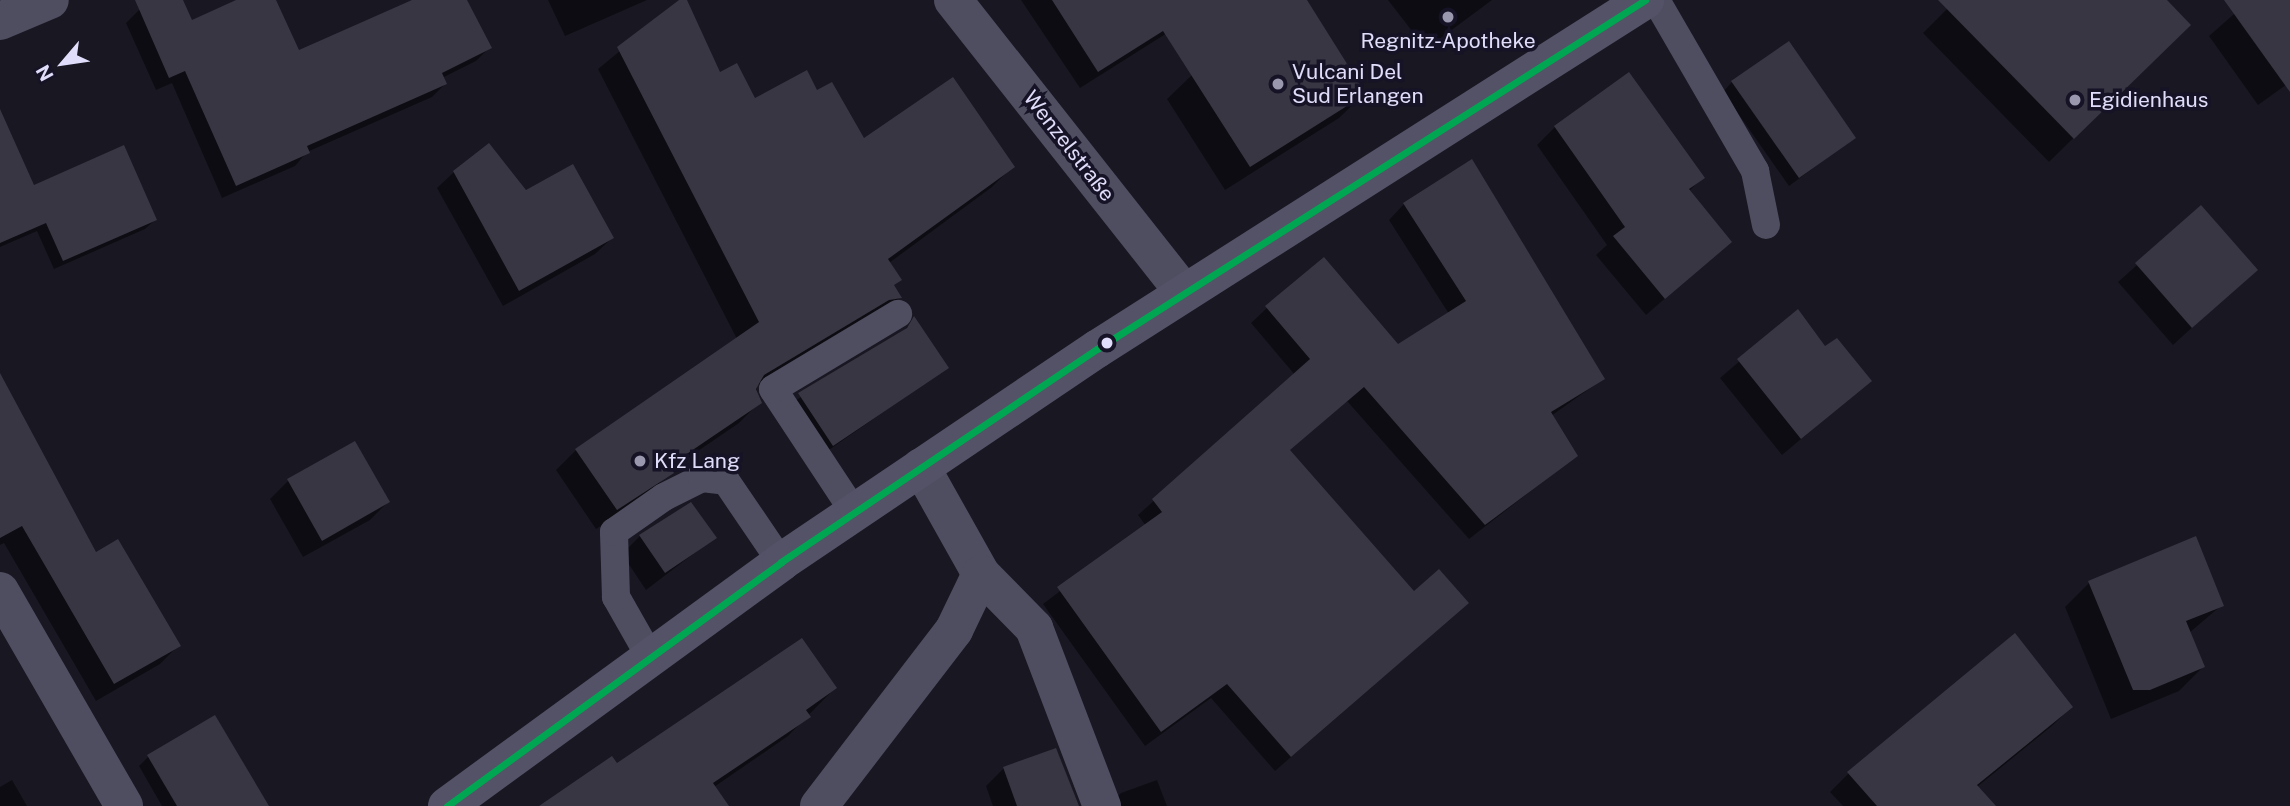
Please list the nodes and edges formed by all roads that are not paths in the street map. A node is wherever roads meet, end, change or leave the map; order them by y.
1 (50, 0) edge
2 (953, 0) edge
3 (1645, 0) edge
4 (1656, 0) edge
5 (0, 21) edge
6 (1766, 225) dead end
7 (1184, 292) junction
8 (898, 314) dead end
9 (921, 467) junction
10 (854, 512) junction
11 (781, 562) junction
12 (981, 574) junction
13 (1, 591) edge
14 (649, 655) junction
15 (124, 806) edge
16 (447, 806) edge
17 (819, 806) edge
18 (1102, 806) edge

1 - 5 street
2 - 7 street, Wenzelstraße
3 - 7 street
4 - 6 lane
7 - 9 street
8 - 10 lane
9 - 10 street
9 - 12 street
10 - 11 street
11 - 14 street
11 - 14 lane
12 - 17 street
12 - 18 street
13 - 15 street
14 - 16 street

